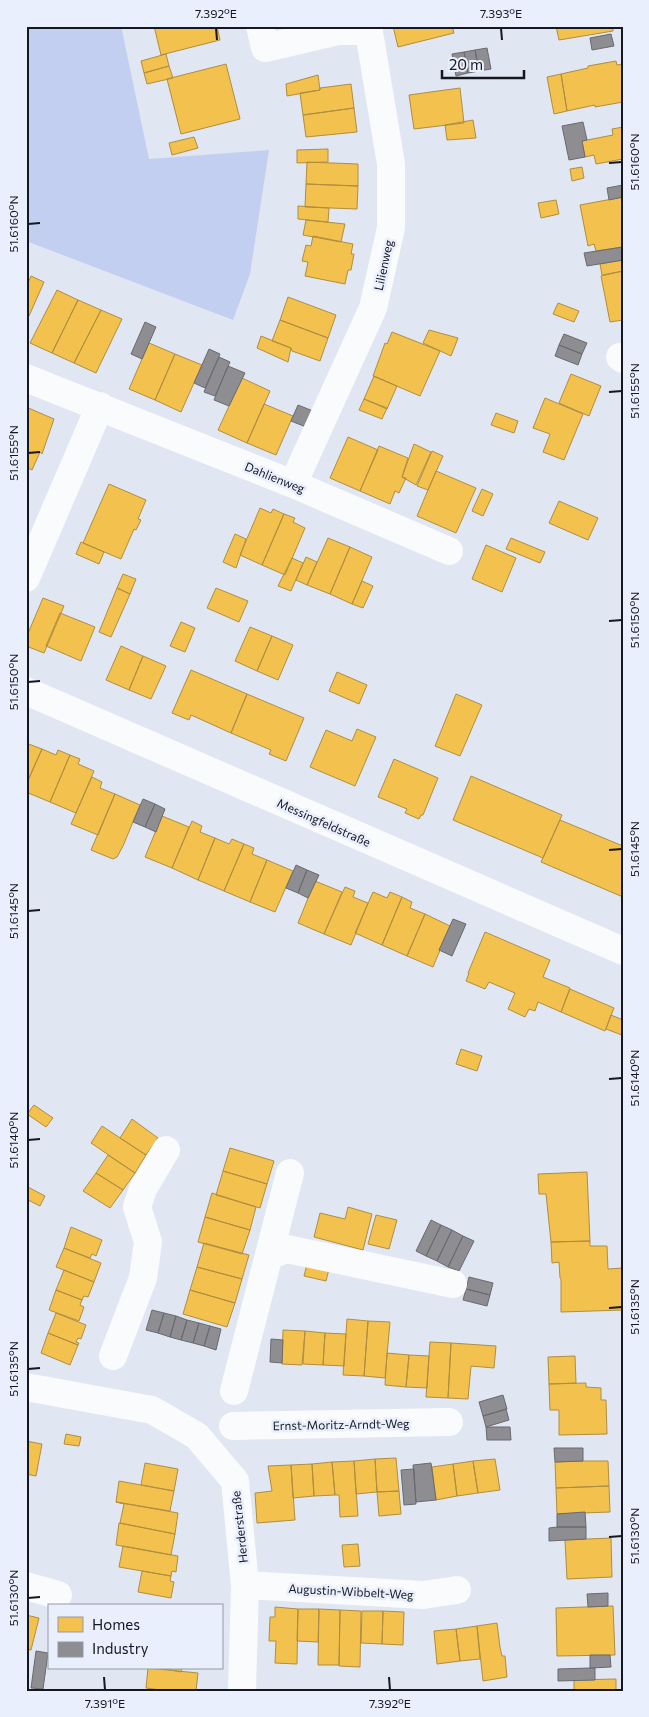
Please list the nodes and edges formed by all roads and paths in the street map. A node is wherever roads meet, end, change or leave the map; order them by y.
1 (260, 26) edge
2 (368, 28) edge
3 (26, 378) edge
4 (100, 406) junction
5 (293, 484) junction
6 (448, 551) dead end
7 (26, 578) edge
8 (26, 691) edge
9 (623, 951) edge
10 (166, 1150) dead end
11 (290, 1173) dead end
12 (270, 1255) junction
13 (453, 1284) dead end
14 (113, 1356) dead end
15 (26, 1387) edge
16 (234, 1391) dead end
17 (448, 1422) dead end
18 (233, 1426) dead end
19 (245, 1585) junction
20 (26, 1586) edge
21 (457, 1590) dead end
22 (58, 1595) dead end
23 (242, 1691) edge

1 - 2 street, Lilienweg
2 - 5 street, Lilienweg
3 - 4 street, Dahlienweg
4 - 5 street, Dahlienweg
4 - 7 street
5 - 6 street, Dahlienweg
8 - 9 street, Messingfeldstraße
10 - 14 street
11 - 12 street
12 - 13 street
12 - 16 street
15 - 19 street, Herderstraße
17 - 18 street, Ernst-Moritz-Arndt-Weg
19 - 21 street, Augustin-Wibbelt-Weg
19 - 23 street, Herderstraße
20 - 22 street

